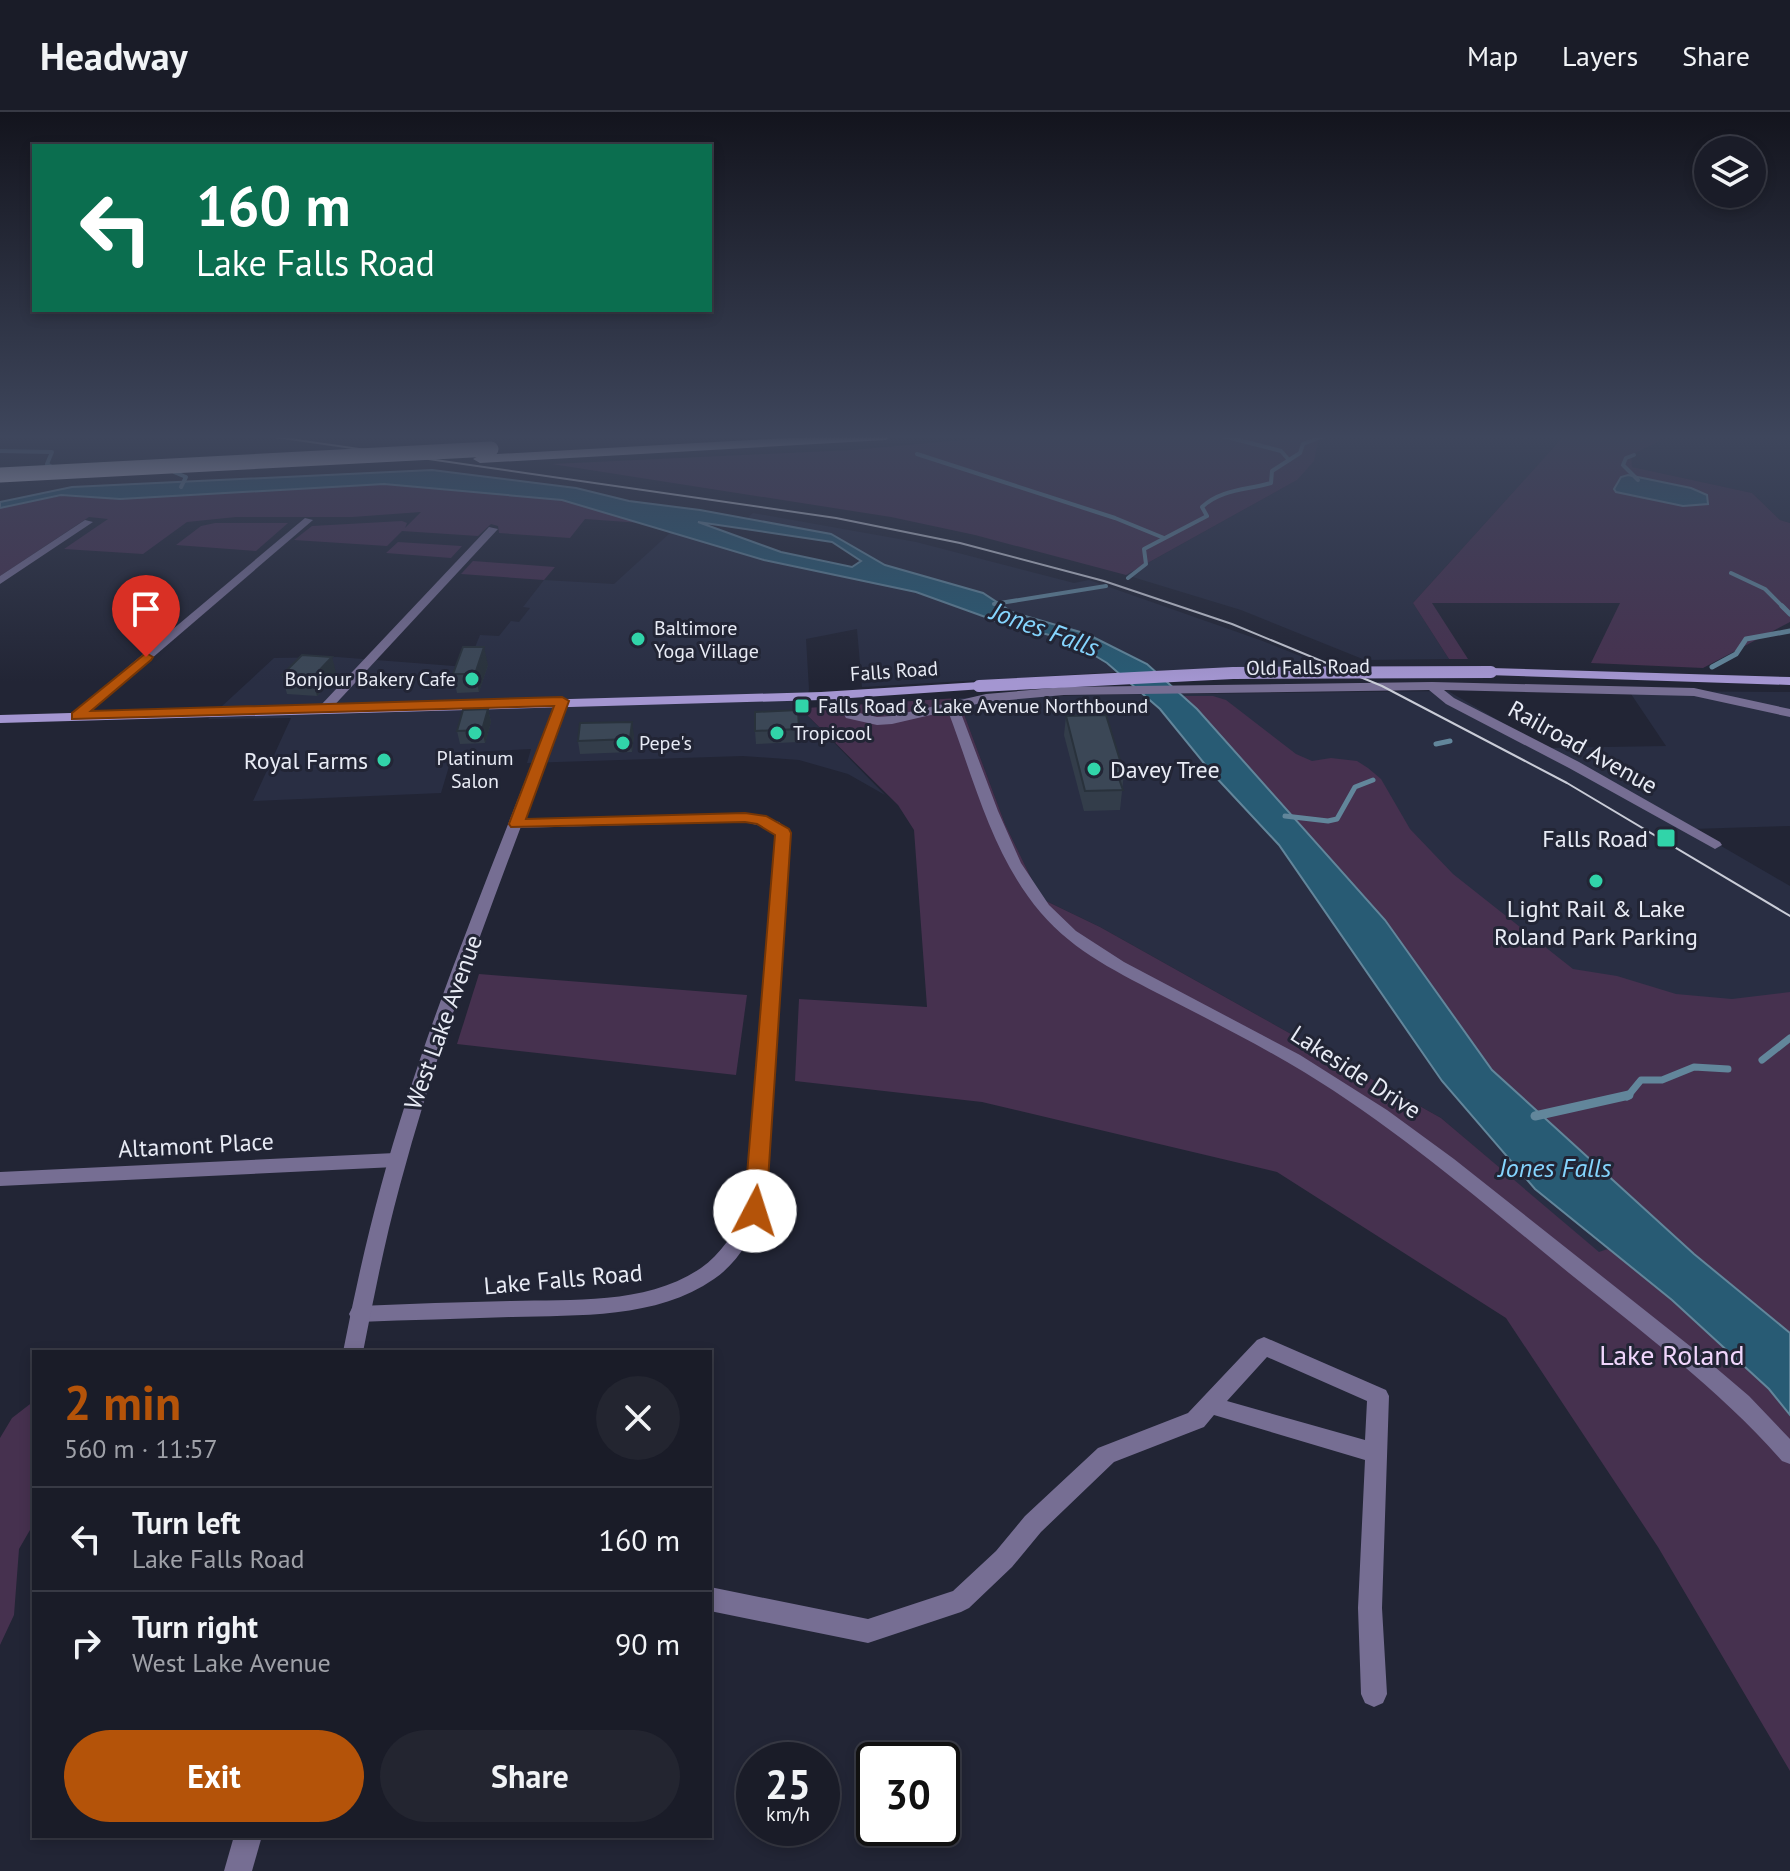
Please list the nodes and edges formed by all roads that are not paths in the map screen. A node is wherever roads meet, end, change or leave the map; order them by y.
1 (308, 520) dead end
2 (88, 522) dead end
3 (493, 529) dead end
4 (0, 581) edge
5 (1789, 683) edge
6 (1432, 686) junction
7 (839, 695) junction
8 (562, 701) junction
9 (952, 705) junction
10 (325, 708) junction
11 (1790, 713) edge
12 (77, 716) junction
13 (0, 719) edge
14 (516, 824) junction
15 (1715, 845) dead end
16 (395, 1160) junction
17 (0, 1179) edge
18 (359, 1314) junction
19 (353, 1350) edge
20 (1210, 1405) junction
21 (1375, 1453) junction
22 (1790, 1454) edge
23 (712, 1599) edge
24 (1374, 1694) dead end
25 (247, 1838) edge
26 (238, 1871) edge

1 - 12 street
2 - 4 street
3 - 10 street
5 - 7 main road, Falls Road, bridge
6 - 9 street, Old Falls Road
6 - 11 street, Old Falls Road
6 - 15 street, Railroad Avenue
7 - 8 main road, Falls Road
7 - 9 street, Old Falls Road
8 - 10 main road, Falls Road
8 - 14 street, West Lake Avenue
9 - 22 street, Lakeside Drive
10 - 12 main road, Falls Road
12 - 13 main road, Falls Road
14 - 16 street, West Lake Avenue
14 - 18 street, Lake Falls Road
16 - 17 street, Altamont Place
16 - 18 street, West Lake Avenue
18 - 19 street, West Lake Avenue
20 - 21 street
20 - 21 street
20 - 23 street
21 - 24 street
25 - 26 street

